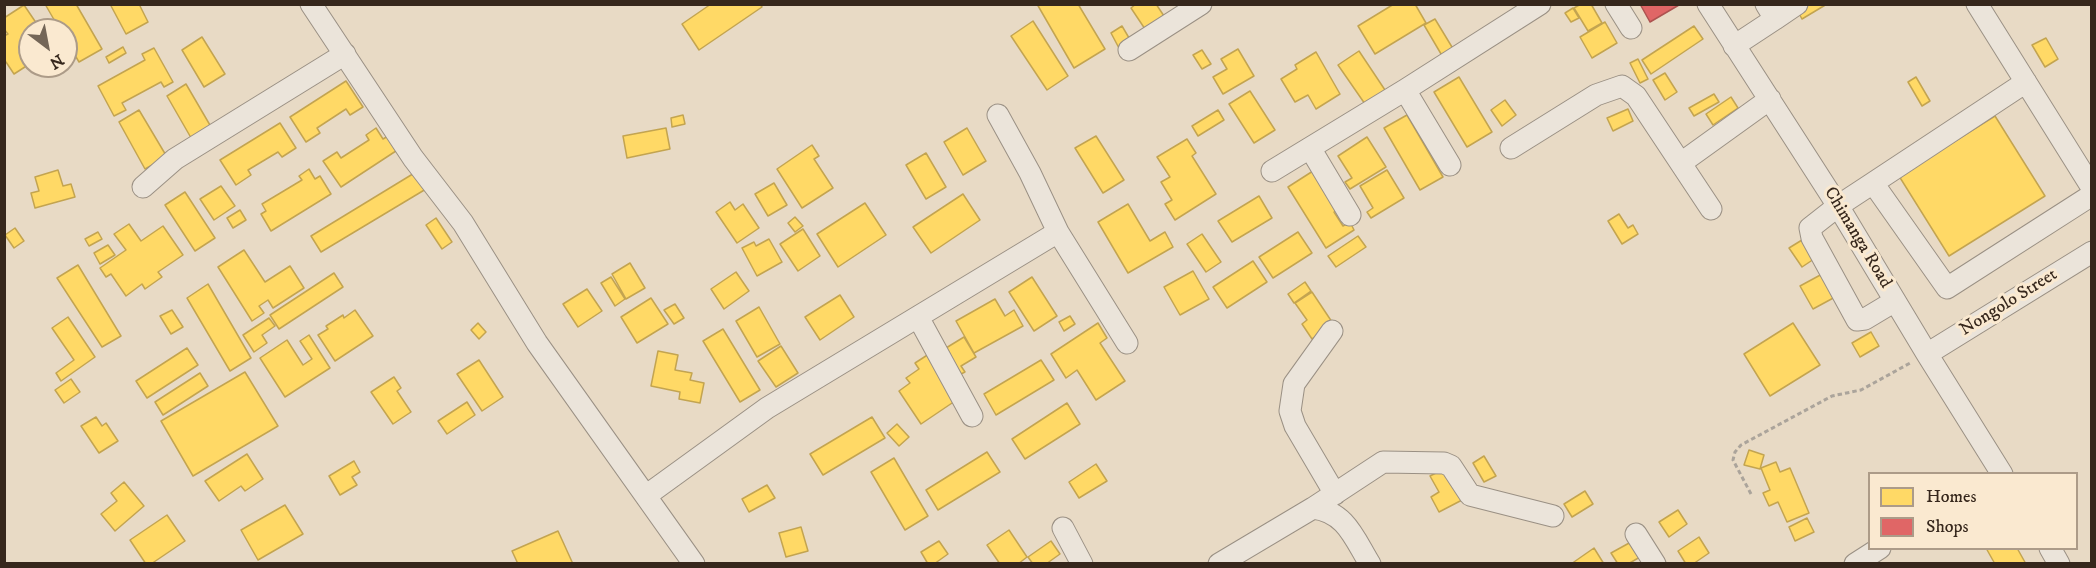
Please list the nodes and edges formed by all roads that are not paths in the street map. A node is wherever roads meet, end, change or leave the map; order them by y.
1 (311, 4) edge
2 (1201, 4) edge
3 (1540, 4) edge
4 (1616, 4) edge
5 (1707, 4) edge
6 (1797, 4) edge
7 (1977, 4) edge
8 (1770, 12) edge
9 (1631, 28) dead end
10 (1734, 46) junction
11 (1129, 50) dead end
12 (345, 54) junction
13 (2026, 82) junction
14 (1405, 90) junction
15 (1770, 99) junction
16 (998, 115) dead end
17 (1310, 148) junction
18 (1511, 148) dead end
19 (1681, 163) junction
20 (1450, 165) dead end
21 (1272, 171) dead end
22 (1873, 183) junction
23 (143, 187) dead end
24 (2091, 188) edge
25 (2091, 195) edge
26 (1838, 206) junction
27 (1711, 208) dead end
28 (1350, 215) dead end
29 (1058, 232) junction
30 (2091, 252) edge
31 (1895, 301) junction
32 (918, 317) junction
33 (1332, 331) dead end
34 (1127, 343) dead end
35 (1927, 354) junction
36 (972, 416) dead end
37 (2001, 472) edge
38 (1335, 494) junction
39 (647, 495) junction
40 (1313, 508) junction
41 (1552, 516) dead end
42 (1063, 528) dead end
43 (1636, 534) dead end
44 (1878, 550) edge
45 (2051, 550) edge
46 (694, 564) edge
47 (1082, 564) edge
48 (1219, 564) edge
49 (1370, 564) edge
50 (1655, 564) edge
51 (1855, 564) edge
52 (2059, 564) edge

1 - 12 street
2 - 11 street
3 - 14 street
4 - 9 street
5 - 10 street, Chimanga Road
6 - 8 street
7 - 13 street
8 - 10 street
10 - 15 street, Chimanga Road
12 - 23 street
12 - 39 street
13 - 22 street
13 - 24 street
14 - 17 street
14 - 20 street
15 - 19 street
15 - 26 street, Chimanga Road
16 - 29 street
17 - 21 street
17 - 28 street
18 - 19 street
19 - 27 street
22 - 25 street
22 - 26 street
26 - 31 street, Chimanga Road
26 - 31 street
29 - 32 street
29 - 34 street
30 - 35 street, Nongolo Street
31 - 35 street, Chimanga Road
32 - 36 street
32 - 39 street
33 - 38 street
35 - 37 street, Chimanga Road
38 - 40 street
38 - 41 street
39 - 46 street
40 - 48 street
40 - 49 street
42 - 47 street
43 - 50 street
44 - 51 street
45 - 52 street

